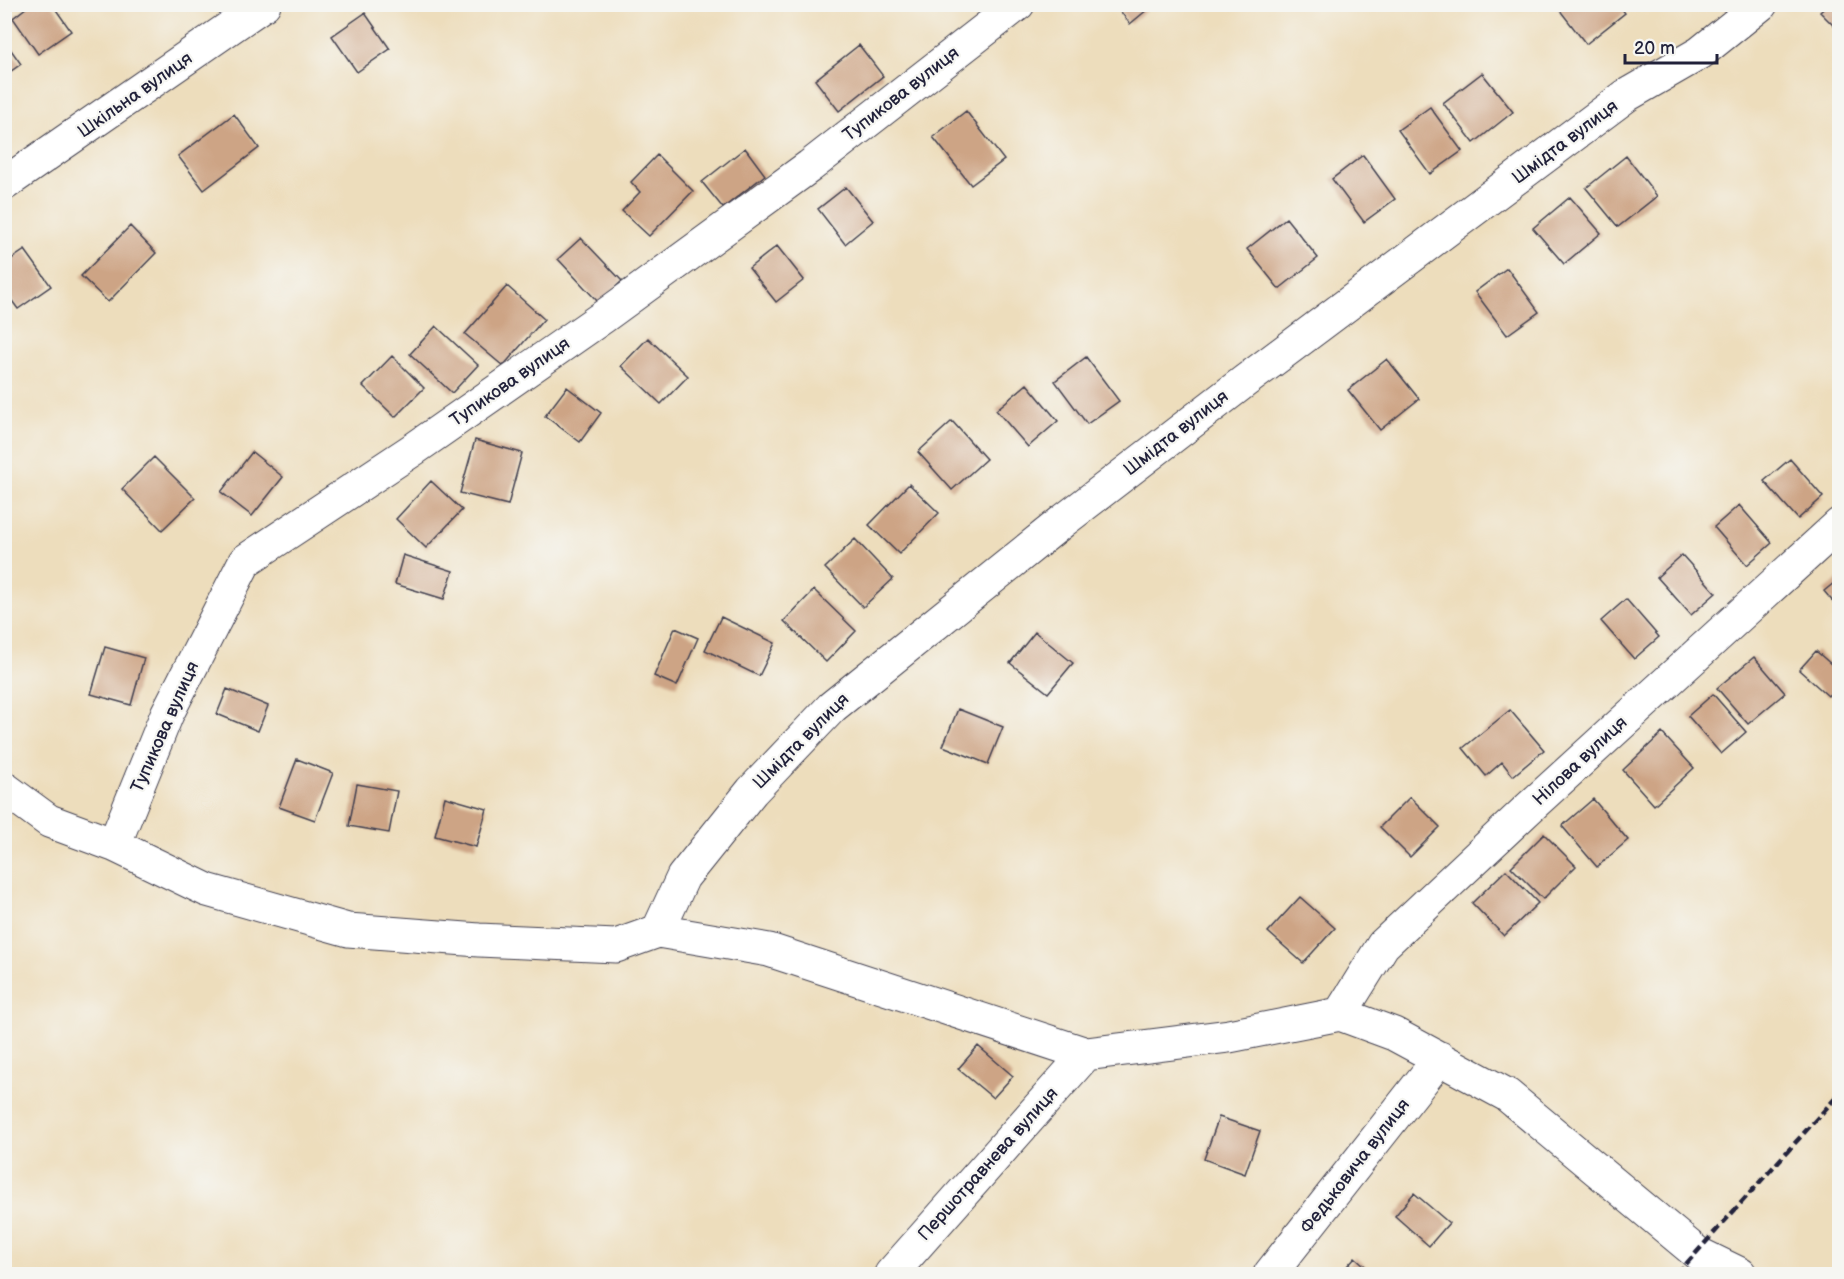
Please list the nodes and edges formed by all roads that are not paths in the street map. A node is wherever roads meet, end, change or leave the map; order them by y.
1 (264, 4) edge
2 (1761, 4) edge
3 (999, 10) edge
4 (4, 183) edge
5 (1839, 525) edge
6 (4, 788) edge
7 (114, 845) junction
8 (658, 931) junction
9 (1340, 1014) junction
10 (1086, 1054) junction
11 (1440, 1058) junction
12 (891, 1275) edge
13 (1270, 1275) edge
14 (1740, 1275) edge

1 - 4 street, Шкільна вулиця
2 - 8 street, Шмідта вулиця
3 - 7 street, Тупикова вулиця
5 - 9 street, Нілова вулиця
6 - 7 street
7 - 8 street
8 - 10 street
9 - 10 street
9 - 11 street
10 - 12 street, Першотравнева вулиця
11 - 13 street, Федьковича вулиця
11 - 14 street

